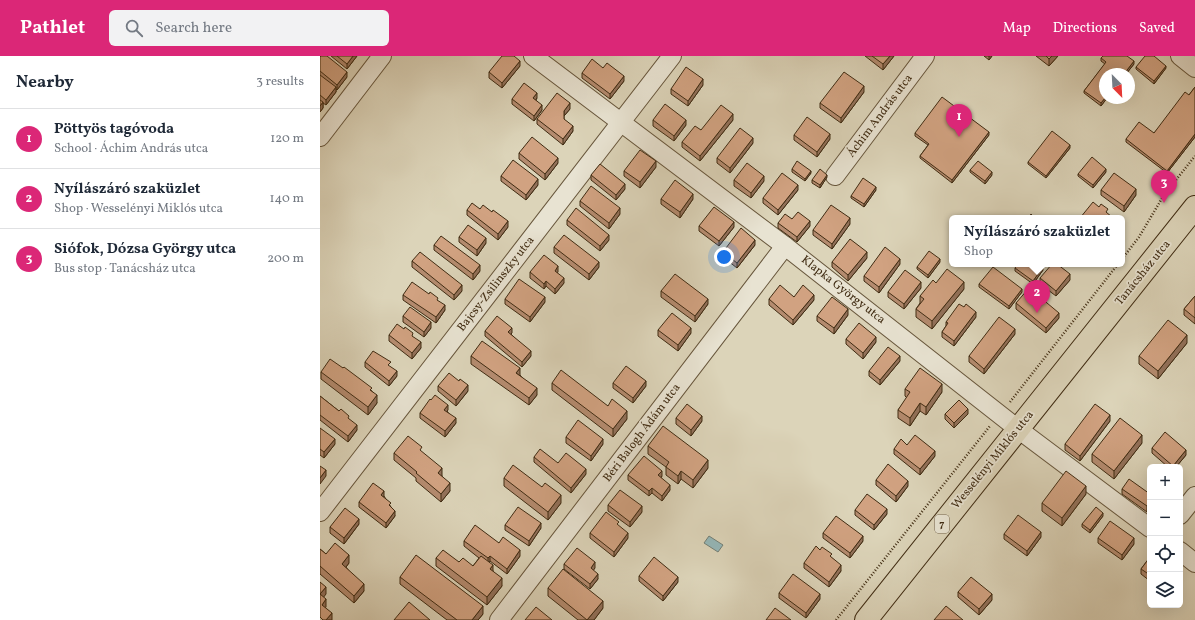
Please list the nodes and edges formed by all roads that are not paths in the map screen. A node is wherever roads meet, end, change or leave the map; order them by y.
1 (382, 56) edge
2 (533, 56) edge
3 (672, 56) edge
4 (925, 56) edge
5 (1180, 56) edge
6 (1195, 68) edge
7 (621, 122) junction
8 (320, 137) edge
9 (835, 176) dead end
10 (1195, 207) edge
11 (785, 246) junction
12 (1090, 338) joint
13 (1018, 429) junction
14 (1195, 496) edge
15 (1183, 511) edge
16 (320, 512) edge
17 (1147, 526) edge
18 (1183, 553) edge
19 (1195, 563) edge
20 (499, 620) edge
21 (866, 620) edge

1 - 8 street
2 - 7 street, Klapka György utca
3 - 7 street, Bajcsy-Zsilinszky utca
4 - 9 street, Áchim András utca
5 - 6 street
7 - 11 street, Klapka György utca
7 - 16 street, Bajcsy-Zsilinszky utca
10 - 12 main road, Tanácsház utca / 7
11 - 13 street, Klapka György utca
11 - 20 street, Béri Balogh Ádám utca
12 - 13 main road, Wesselényi Miklós utca / 7
13 - 17 street, Klapka György utca
13 - 21 main road, Wesselényi Miklós utca / 7
14 - 15 street
18 - 19 street

